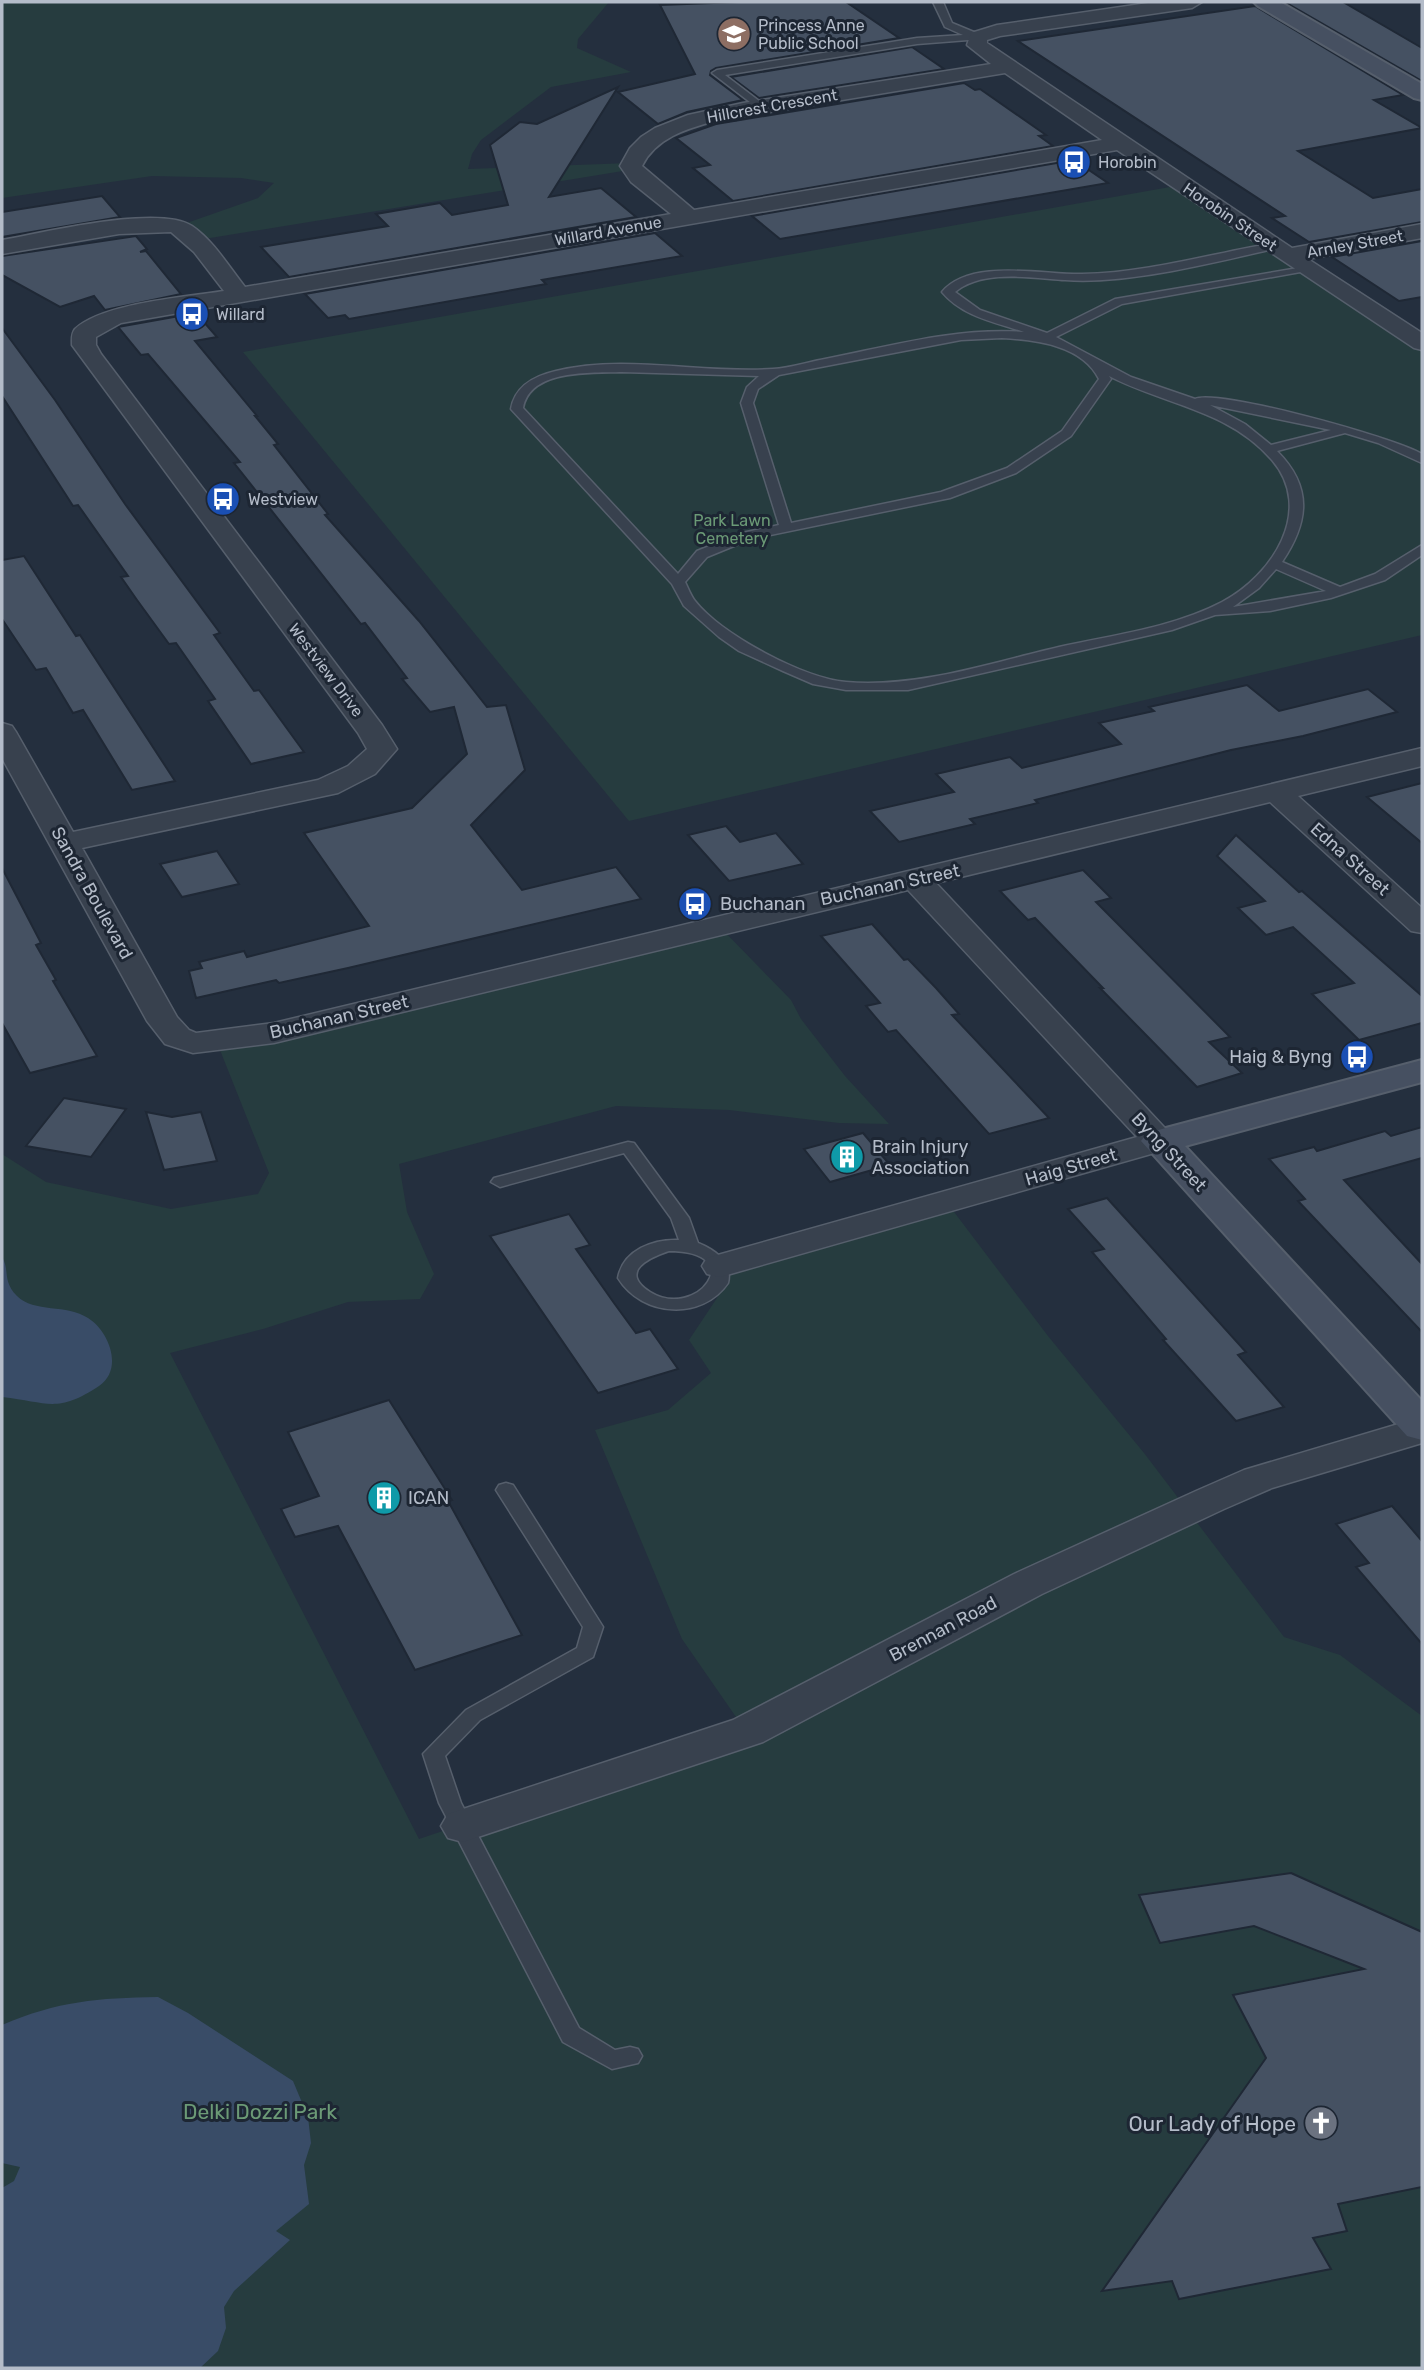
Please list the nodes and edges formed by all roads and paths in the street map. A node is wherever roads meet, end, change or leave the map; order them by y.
1 (938, 2) edge
2 (1192, 2) edge
3 (1265, 2) edge
4 (978, 37) junction
5 (1008, 68) junction
6 (1422, 93) edge
7 (759, 106) junction
8 (1120, 143) junction
9 (689, 217) junction
10 (1422, 231) edge
11 (2, 247) edge
12 (1289, 257) junction
13 (1115, 275) junction
14 (239, 295) junction
15 (1142, 296) junction
16 (97, 326) joint
17 (1047, 337) junction
18 (1422, 343) edge
19 (1097, 363) junction
20 (775, 372) junction
21 (1176, 397) junction
22 (1344, 430) junction
23 (1270, 449) junction
24 (1422, 459) edge
25 (786, 528) junction
26 (1422, 549) edge
27 (1276, 564) junction
28 (678, 582) junction
29 (1337, 591) junction
30 (1213, 612) junction
31 (2, 732) edge
32 (1422, 757) edge
33 (1277, 793) junction
34 (65, 842) junction
35 (915, 879) junction
36 (1422, 924) edge
37 (193, 1043) joint
38 (1422, 1071) edge
39 (1160, 1142) junction
40 (500, 1182) dead end
41 (690, 1246) junction
42 (720, 1266) junction
43 (1422, 1428) edge
44 (506, 1490) dead end
45 (463, 1826) junction
46 (630, 2056) dead end

1 - 4 lane
2 - 4 street
3 - 6 street
4 - 5 street, Horobin Street
4 - 7 lane
5 - 7 street, Hillcrest Crescent
5 - 8 street, Horobin Street
7 - 9 street, Hillcrest Crescent
8 - 9 street, Willard Avenue
8 - 12 street, Horobin Street
9 - 14 street, Willard Avenue
10 - 12 street, Arnley Street
11 - 14 street
12 - 13 lane
12 - 15 lane
12 - 18 street, Horobin Street
13 - 15 lane
13 - 17 lane
14 - 16 street, Willard Avenue
15 - 17 lane
16 - 34 street, Westview Drive
17 - 19 lane
17 - 20 lane
19 - 21 lane
19 - 25 lane
20 - 25 lane
20 - 28 lane
21 - 22 lane
21 - 23 lane
22 - 23 lane
22 - 24 lane
23 - 27 lane
25 - 28 lane
26 - 29 lane
27 - 29 lane
27 - 30 lane
28 - 30 lane
29 - 30 lane
31 - 34 street, Sandra Boulevard
32 - 33 street, Buchanan Street
33 - 35 street, Buchanan Street
33 - 36 street, Edna Street
34 - 37 street, Sandra Boulevard
35 - 37 street, Buchanan Street
35 - 39 street, Byng Street
38 - 39 street, Haig Street
39 - 42 street, Haig Street
39 - 43 street, Byng Street
40 - 41 lane
41 - 42 lane
41 - 42 lane
43 - 45 street, Brennan Road
44 - 45 lane
45 - 46 lane

